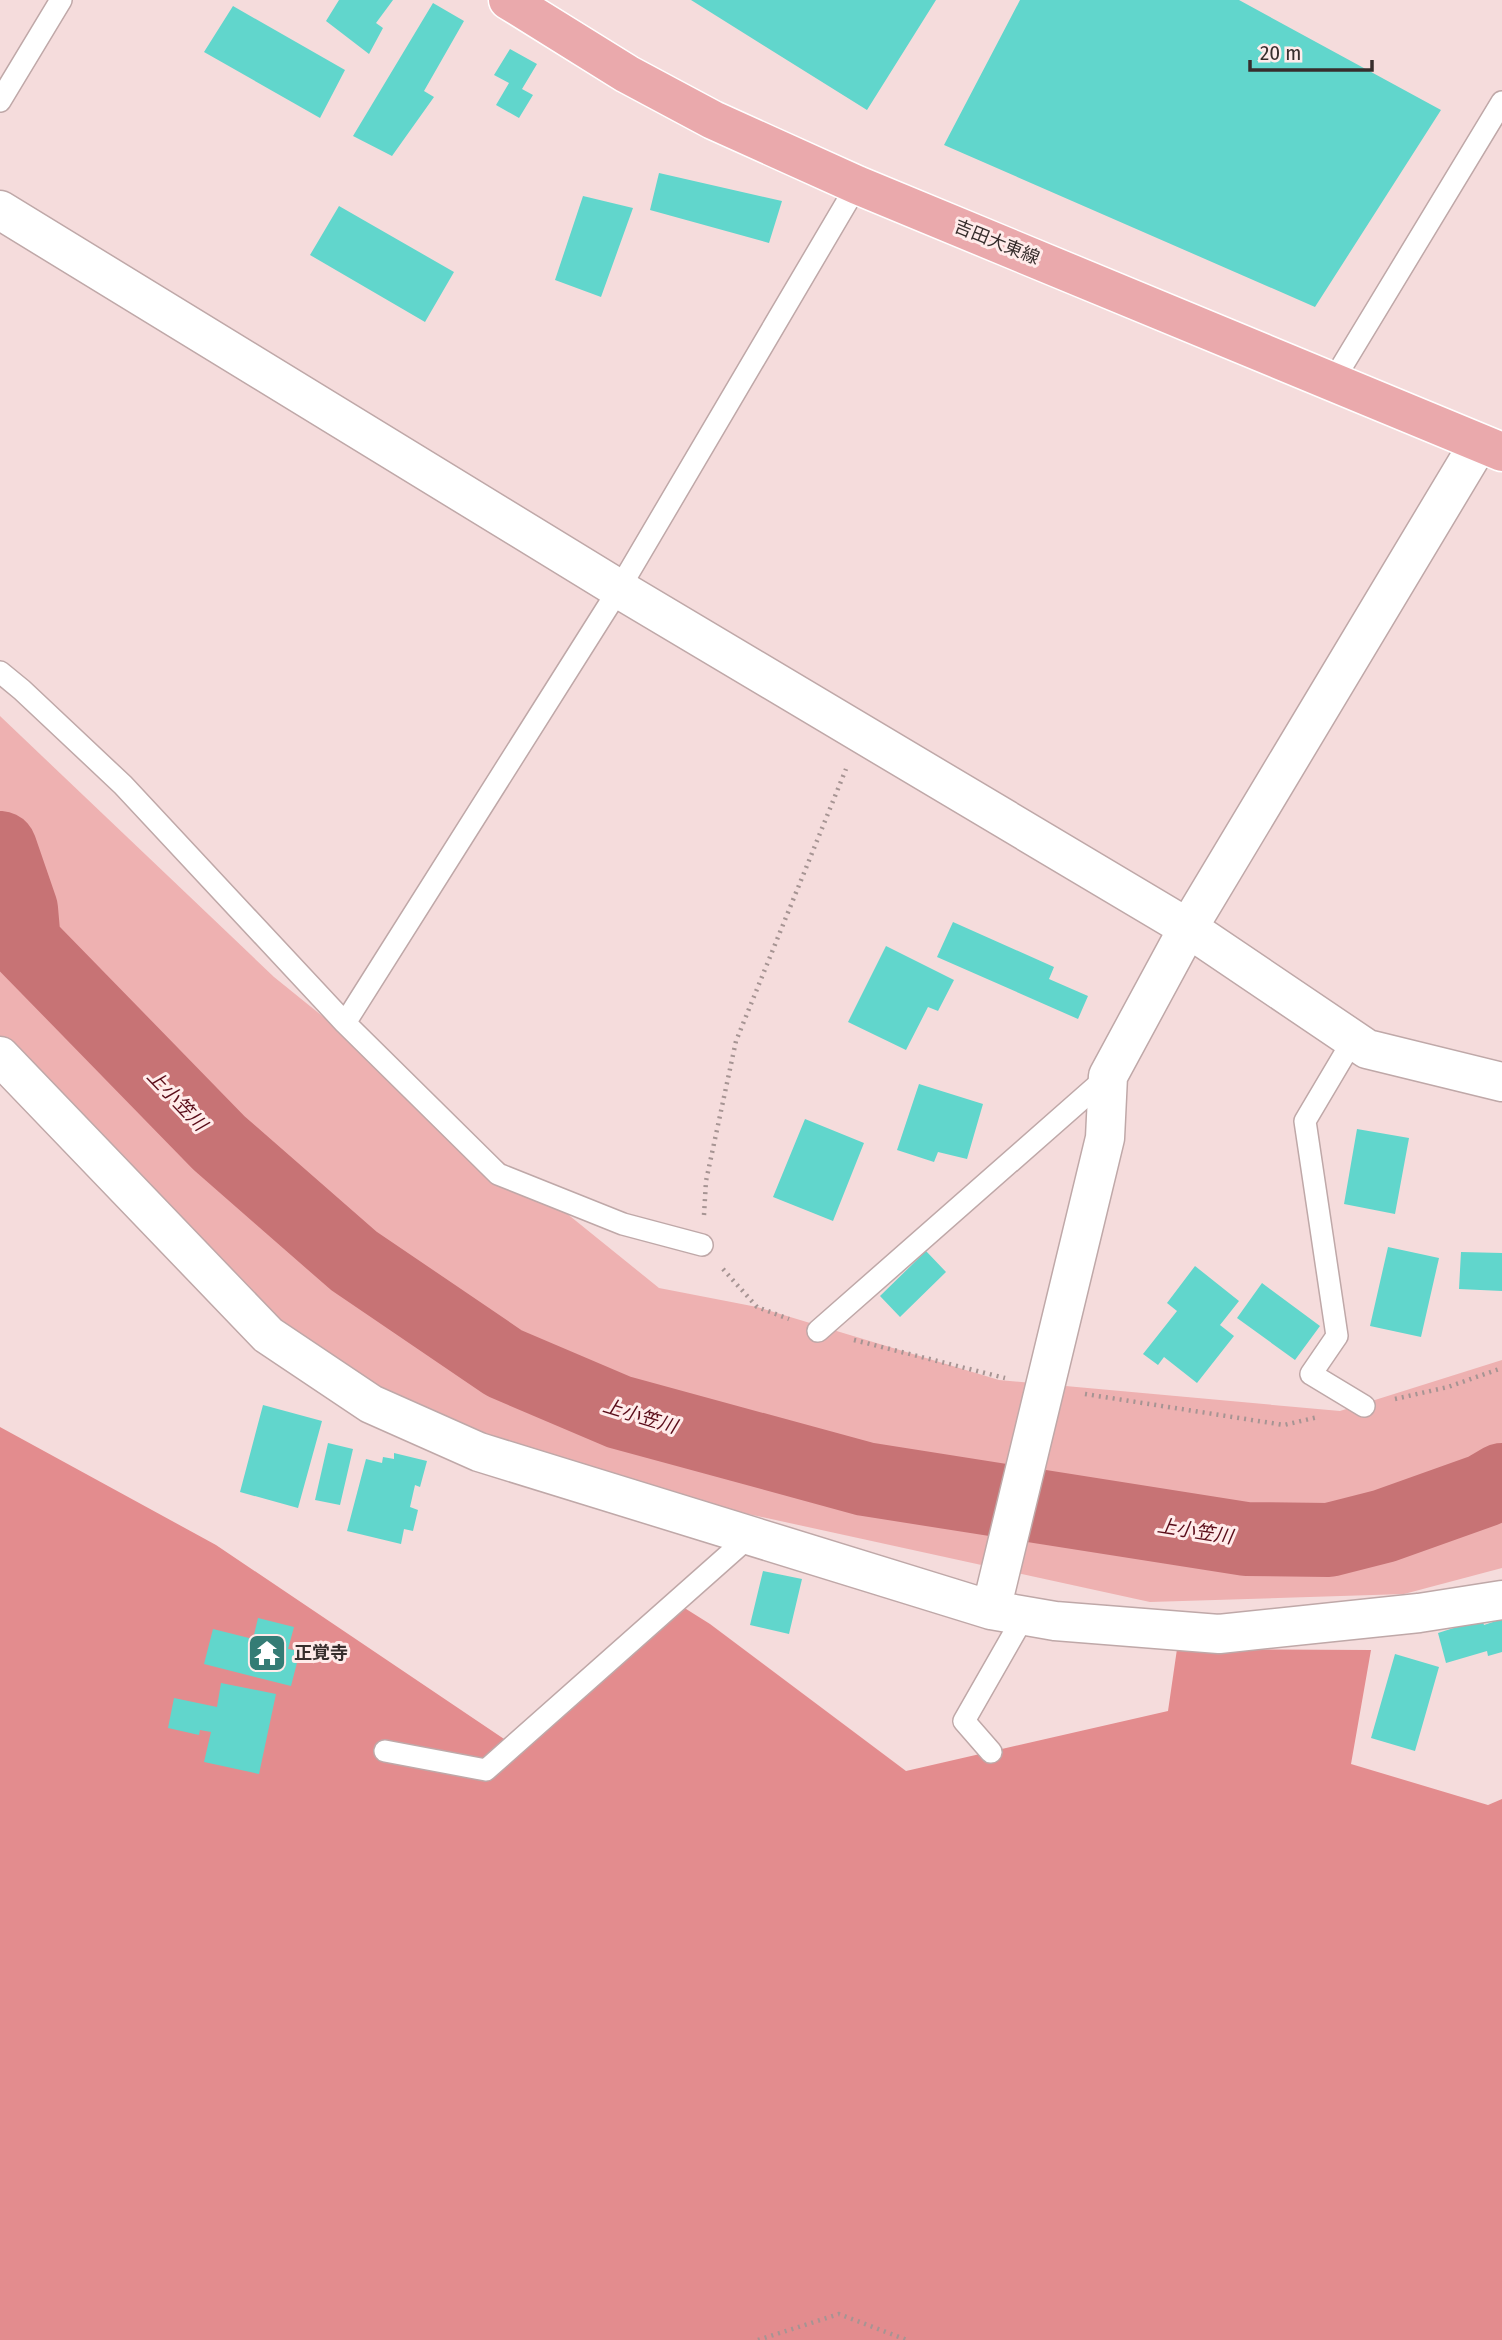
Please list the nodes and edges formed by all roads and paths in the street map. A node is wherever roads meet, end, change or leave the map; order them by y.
1 (61, 0) edge
2 (508, 0) edge
3 (0, 101) edge
4 (1502, 102) edge
5 (857, 185) junction
6 (0, 210) edge
7 (1333, 381) junction
8 (1490, 447) edge
9 (619, 589) junction
10 (0, 672) edge
11 (1188, 928) junction
12 (345, 1023) junction
13 (1353, 1040) junction
14 (0, 1056) edge
15 (1108, 1076) junction
16 (1502, 1082) edge
17 (702, 1245) dead end
18 (818, 1331) dead end
19 (1364, 1406) dead end
20 (750, 1536) junction
21 (1502, 1600) edge
22 (1007, 1613) junction
23 (385, 1751) dead end
24 (991, 1752) dead end
25 (758, 2340) edge
26 (907, 2340) edge

1 - 3 lane
2 - 5 main road, 吉田大東線
4 - 7 lane
5 - 7 main road, 吉田大東線
5 - 9 lane
6 - 9 street
7 - 8 main road, 吉田大東線
8 - 11 street
9 - 11 street
9 - 12 lane
10 - 12 lane
11 - 13 street
11 - 15 street
12 - 17 lane
13 - 16 street
13 - 19 lane
14 - 20 street
15 - 18 lane
15 - 22 street
20 - 22 street
20 - 23 lane
21 - 22 street
22 - 24 lane
25 - 26 path

